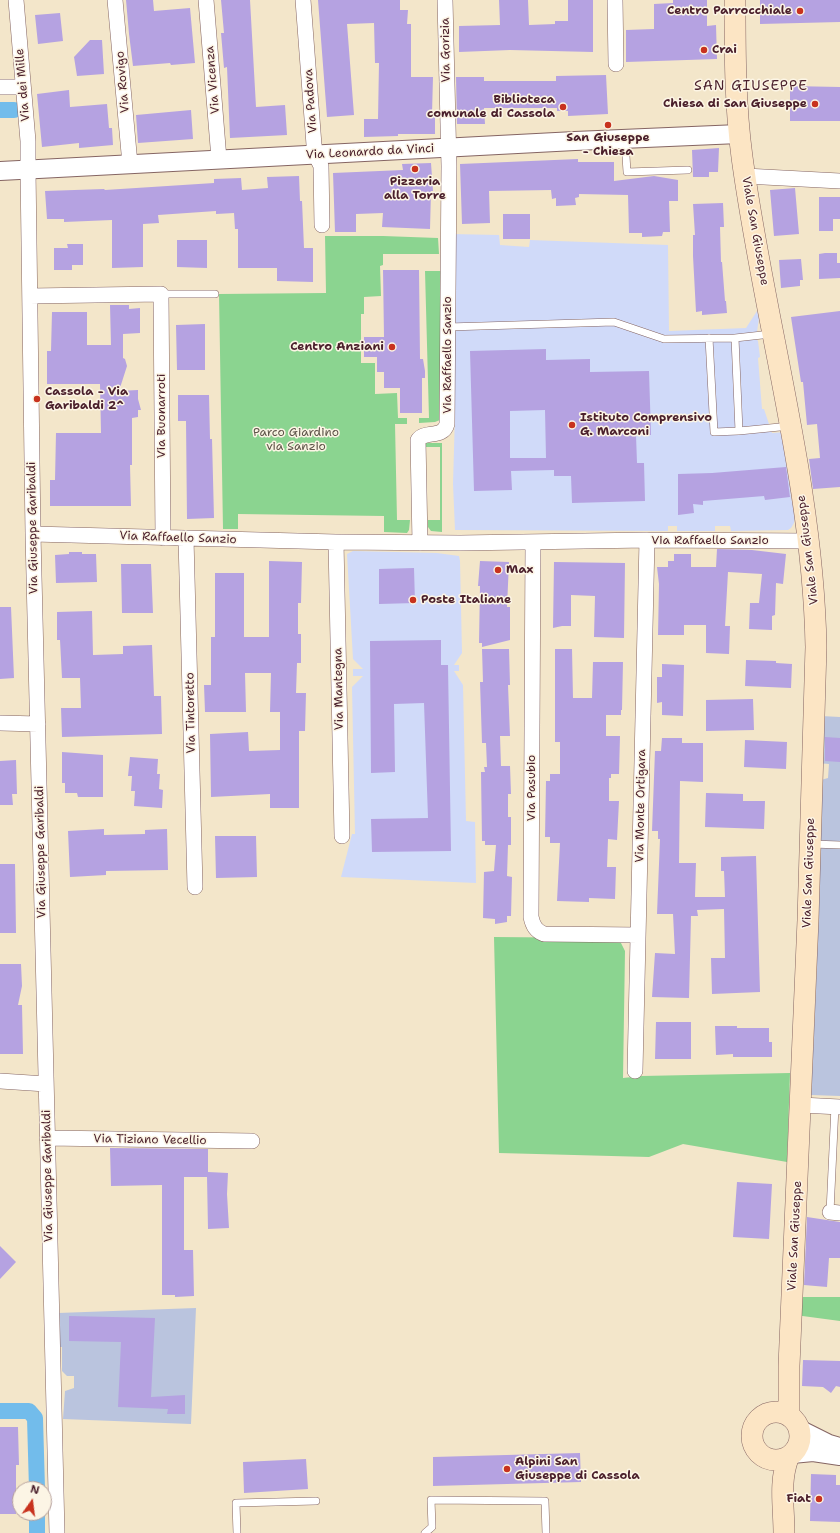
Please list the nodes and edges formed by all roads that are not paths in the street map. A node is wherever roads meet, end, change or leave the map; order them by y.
1 (16, 0) edge
2 (115, 0) edge
3 (206, 0) edge
4 (303, 0) edge
5 (445, 0) edge
6 (615, 0) edge
7 (735, 0) edge
8 (616, 64) dead end
9 (0, 87) edge
10 (23, 87) junction
11 (739, 134) junction
12 (625, 140) junction
13 (448, 148) junction
14 (315, 154) junction
15 (219, 159) junction
16 (130, 164) junction
17 (28, 170) junction
18 (688, 170) dead end
19 (0, 171) edge
20 (745, 176) junction
21 (840, 181) edge
22 (322, 225) dead end
23 (161, 294) junction
24 (215, 294) dead end
25 (30, 296) junction
26 (448, 327) junction
27 (773, 333) junction
28 (709, 338) junction
29 (735, 338) junction
30 (790, 425) junction
31 (739, 431) junction
32 (33, 534) junction
33 (163, 538) junction
34 (186, 538) junction
35 (647, 540) junction
36 (808, 541) junction
37 (336, 542) junction
38 (420, 543) junction
39 (533, 543) junction
40 (0, 723) edge
41 (38, 724) junction
42 (342, 836) dead end
43 (810, 844) junction
44 (840, 845) edge
45 (195, 887) dead end
46 (638, 935) junction
47 (635, 1071) dead end
48 (0, 1080) edge
49 (46, 1084) junction
50 (801, 1105) junction
51 (838, 1106) edge
52 (47, 1138) junction
53 (252, 1141) dead end
54 (835, 1213) edge
55 (789, 1366) junction
56 (767, 1412) junction
57 (794, 1423) junction
58 (840, 1447) edge
59 (790, 1456) junction
60 (840, 1456) edge
61 (767, 1458) junction
62 (782, 1500) junction
63 (316, 1501) dead end
64 (57, 1533) edge
65 (237, 1533) edge
66 (425, 1533) edge
67 (546, 1533) edge
68 (784, 1533) edge

1 - 10 street, Via dei Mille
2 - 16 street, Via Rovigo
3 - 15 street, Via Vicenza
4 - 14 street, Via Padova
5 - 13 street, Via Gorizia
6 - 8 street
7 - 11 main road, Viale San Giuseppe
9 - 10 street
10 - 17 street, Via dei Mille
11 - 12 street, Via Leonardo da Vinci
11 - 20 main road, Viale San Giuseppe
12 - 13 street, Via Leonardo da Vinci
12 - 18 lane
13 - 14 street, Via Leonardo da Vinci
13 - 26 street, Via Raffaello Sanzio
14 - 15 street, Via Leonardo da Vinci
14 - 22 street, Via Padova
15 - 16 street, Via Leonardo da Vinci
16 - 17 street, Via Leonardo da Vinci
17 - 19 street, Via Leonardo da Vinci
17 - 25 street, Via Giuseppe Garibaldi
20 - 21 street
20 - 27 main road, Viale San Giuseppe
23 - 24 lane
23 - 25 street
23 - 33 street, Via Buonarroti
25 - 32 street, Via Giuseppe Garibaldi
26 - 28 lane
26 - 38 street, Via Raffaello Sanzio
27 - 29 lane
27 - 30 main road, Viale San Giuseppe
28 - 29 lane
28 - 31 lane
29 - 31 lane
30 - 31 lane
30 - 36 main road, Viale San Giuseppe
32 - 33 street, Via Raffaello Sanzio
32 - 41 street, Via Giuseppe Garibaldi
33 - 34 street, Via Raffaello Sanzio
34 - 37 street, Via Raffaello Sanzio
34 - 45 street, Via Tintoretto
35 - 36 street, Via Raffaello Sanzio
35 - 39 street, Via Raffaello Sanzio
35 - 46 street, Via Monte Ortigara
36 - 43 main road, Viale San Giuseppe
37 - 38 street, Via Raffaello Sanzio
37 - 42 street, Via Mantegna
38 - 39 street, Via Raffaello Sanzio
39 - 46 street, Via Pasubio
40 - 41 street
41 - 49 street, Via Giuseppe Garibaldi
43 - 44 lane
43 - 50 main road, Viale San Giuseppe
46 - 47 street, Via Monte Ortigara
48 - 49 street
49 - 52 street, Via Giuseppe Garibaldi
50 - 51 street
50 - 55 main road, Viale San Giuseppe
51 - 54 lane
52 - 53 street, Via Tiziano Vecellio
52 - 64 street, Via Giuseppe Garibaldi
55 - 56 main road, Viale San Giuseppe
55 - 57 main road, Viale San Giuseppe
56 - 57 main road
56 - 61 main road, Viale San Giuseppe
57 - 58 street
57 - 59 main road, Viale San Giuseppe
59 - 60 street
59 - 61 main road
59 - 62 main road, Viale San Giuseppe
61 - 62 main road, Viale San Giuseppe
62 - 68 main road, Viale San Giuseppe
63 - 65 lane
66 - 67 lane

